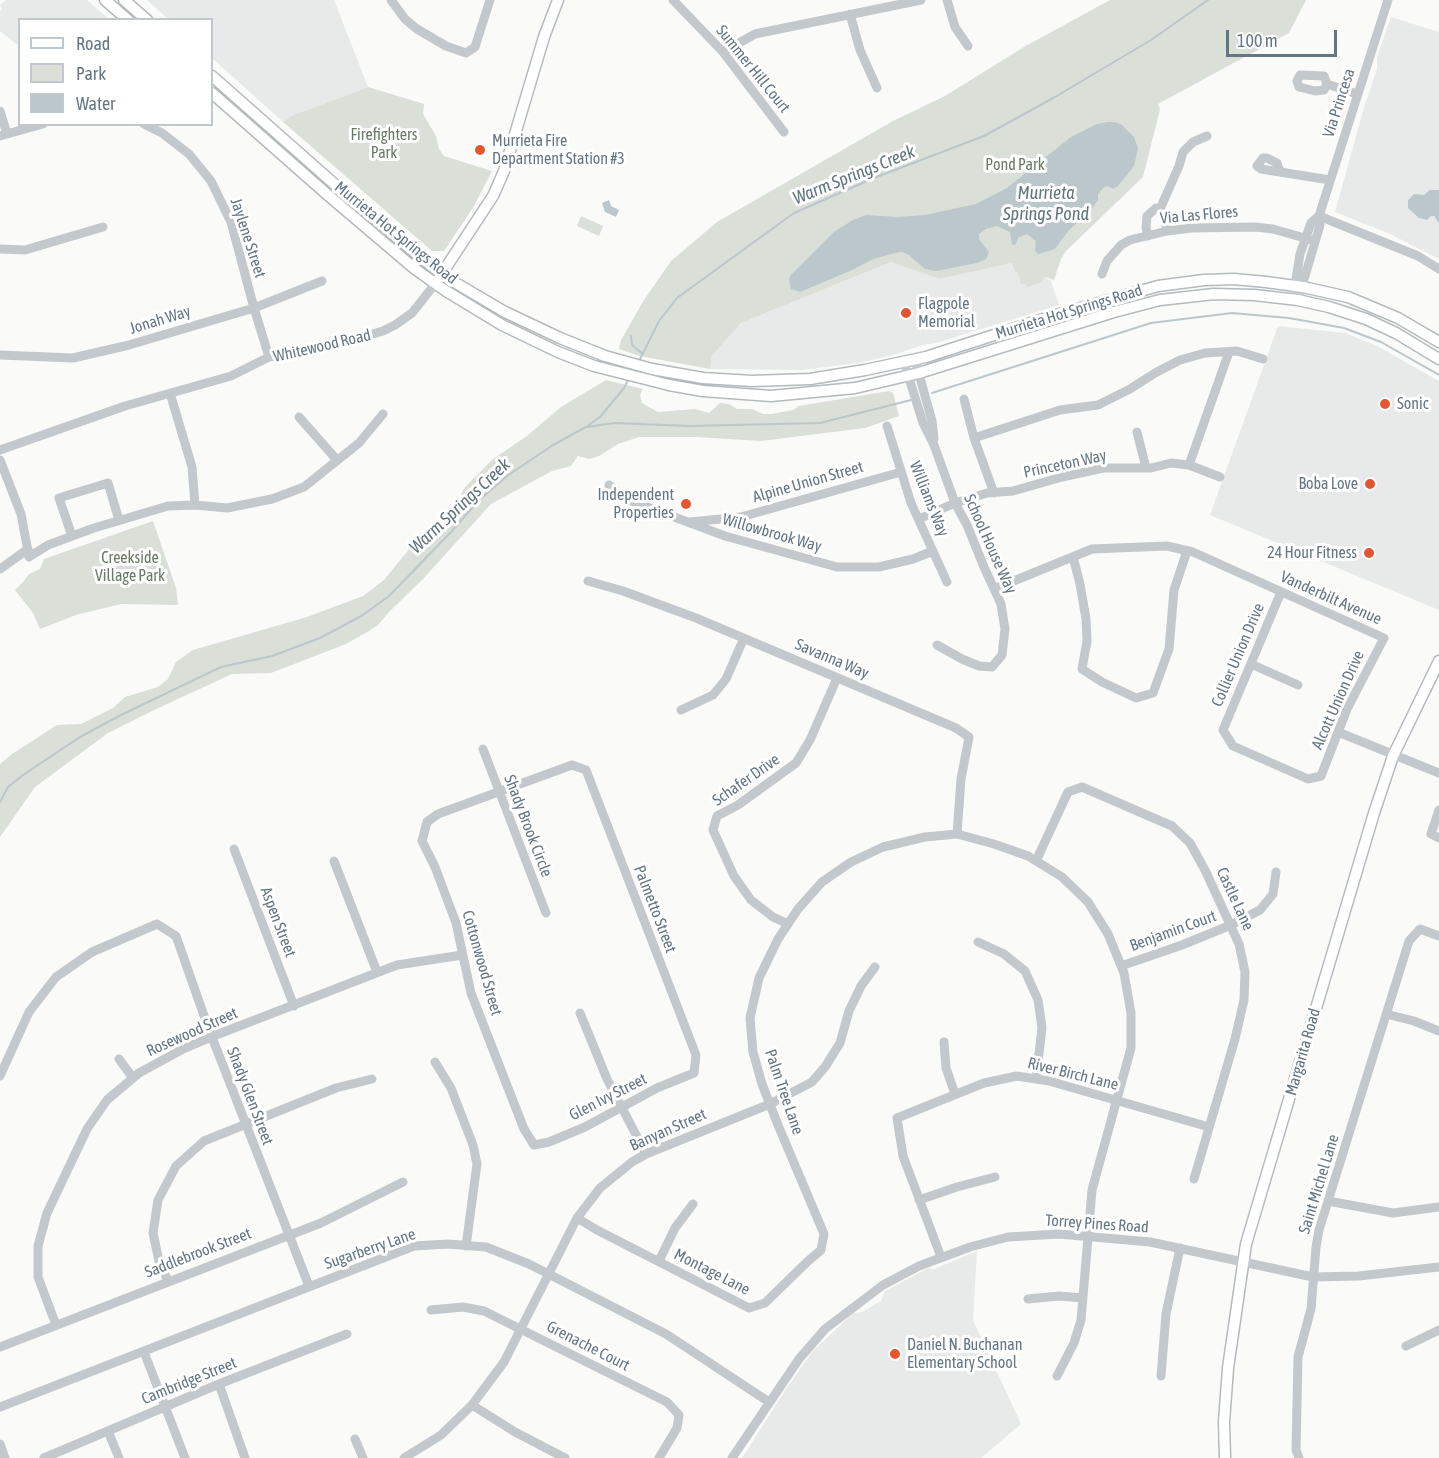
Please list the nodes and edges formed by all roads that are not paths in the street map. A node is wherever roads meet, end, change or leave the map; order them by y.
1 (105, 0) edge
2 (124, 0) edge
3 (391, 0) edge
4 (490, 0) edge
5 (558, 0) edge
6 (673, 0) edge
7 (921, 0) edge
8 (947, 0) edge
9 (1388, 0) edge
10 (850, 14) junction
11 (127, 18) edge
12 (145, 18) edge
13 (968, 46) dead end
14 (723, 52) junction
15 (213, 77) edge
16 (1327, 84) dead end
17 (877, 88) dead end
18 (213, 94) edge
19 (1357, 94) junction
20 (0, 111) edge
21 (36, 126) edge
22 (148, 126) edge
23 (784, 132) dead end
24 (3, 135) edge
25 (1207, 136) dead end
26 (1280, 172) dead end
27 (1330, 180) junction
28 (1160, 209) junction
29 (1319, 216) junction
30 (103, 227) dead end
31 (1167, 231) junction
32 (1148, 236) junction
33 (1305, 238) junction
34 (1315, 241) junction
35 (0, 249) edge
36 (1439, 269) edge
37 (442, 273) junction
38 (1102, 274) dead end
39 (322, 281) dead end
40 (435, 284) junction
41 (1299, 286) junction
42 (1298, 300) junction
43 (254, 308) junction
44 (1439, 342) edge
45 (1230, 352) junction
46 (0, 355) edge
47 (270, 357) junction
48 (1263, 359) dead end
49 (1439, 359) edge
50 (915, 360) junction
51 (904, 363) junction
52 (919, 373) junction
53 (908, 376) junction
54 (170, 393) junction
55 (964, 399) dead end
56 (383, 414) dead end
57 (299, 417) dead end
58 (887, 426) dead end
59 (1137, 432) dead end
60 (974, 438) junction
61 (934, 445) junction
62 (0, 450) edge
63 (0, 460) edge
64 (337, 460) junction
65 (1190, 465) junction
66 (1146, 468) junction
67 (901, 472) junction
68 (1220, 477) dead end
69 (609, 485) dead end
70 (10, 486) junction
71 (0, 490) edge
72 (994, 493) junction
73 (955, 503) junction
74 (195, 505) junction
75 (919, 519) junction
76 (120, 520) junction
77 (688, 522) junction
78 (72, 536) junction
79 (933, 551) junction
80 (1187, 551) junction
81 (28, 553) junction
82 (1072, 556) junction
83 (0, 569) edge
84 (588, 581) dead end
85 (947, 582) dead end
86 (994, 590) junction
87 (1281, 592) junction
88 (744, 638) junction
89 (1384, 638) joint
90 (937, 645) dead end
91 (1439, 661) edge
92 (1251, 664) junction
93 (837, 678) junction
94 (1298, 685) dead end
95 (681, 710) dead end
96 (1338, 732) junction
97 (483, 749) dead end
98 (1393, 756) junction
99 (1439, 773) edge
100 (1320, 776) joint
101 (499, 793) junction
102 (1439, 810) edge
103 (957, 834) junction
104 (1435, 836) edge
105 (234, 849) dead end
106 (334, 861) dead end
107 (1036, 861) junction
108 (1276, 872) dead end
109 (546, 913) dead end
110 (788, 924) junction
111 (1231, 925) junction
112 (1439, 936) edge
113 (978, 942) dead end
114 (462, 955) junction
115 (1121, 966) junction
116 (875, 968) dead end
117 (377, 972) junction
118 (294, 1006) junction
119 (580, 1013) dead end
120 (1386, 1014) junction
121 (1439, 1031) edge
122 (212, 1037) junction
123 (944, 1042) dead end
124 (119, 1059) dead end
125 (435, 1062) dead end
126 (694, 1073) joint
127 (0, 1076) edge
128 (133, 1078) junction
129 (372, 1079) dead end
130 (1036, 1079) junction
131 (955, 1094) junction
132 (1117, 1100) junction
133 (770, 1104) junction
134 (622, 1108) junction
135 (245, 1124) junction
136 (1209, 1127) junction
137 (534, 1145) joint
138 (646, 1154) junction
139 (995, 1177) dead end
140 (1194, 1179) dead end
141 (403, 1182) dead end
142 (919, 1200) junction
143 (1328, 1201) junction
144 (693, 1204) dead end
145 (1439, 1207) edge
146 (577, 1218) junction
147 (289, 1234) junction
148 (1088, 1236) junction
149 (466, 1246) junction
150 (1180, 1248) junction
151 (821, 1250) joint
152 (941, 1257) junction
153 (659, 1261) junction
154 (1243, 1263) junction
155 (1439, 1267) edge
156 (548, 1275) junction
157 (1313, 1277) junction
158 (168, 1281) junction
159 (309, 1286) junction
160 (1083, 1298) junction
161 (1028, 1299) dead end
162 (431, 1310) dead end
163 (56, 1325) junction
164 (520, 1328) junction
165 (1439, 1330) edge
166 (347, 1334) dead end
167 (1406, 1346) dead end
168 (0, 1347) edge
169 (144, 1352) junction
170 (1057, 1376) dead end
171 (1161, 1376) dead end
172 (219, 1384) junction
173 (769, 1402) junction
174 (472, 1405) junction
175 (0, 1407) edge
176 (165, 1407) junction
177 (108, 1431) junction
178 (355, 1439) dead end
179 (0, 1444) edge
180 (5, 1458) edge
181 (44, 1458) edge
182 (119, 1458) edge
183 (185, 1458) edge
184 (245, 1458) edge
185 (363, 1458) edge
186 (404, 1458) edge
187 (566, 1458) edge
188 (659, 1458) edge
189 (732, 1458) edge
190 (1225, 1458) edge
191 (1299, 1458) edge

1 - 11 main road
2 - 12 main road
3 - 4 street
5 - 37 main road, Whitewood Road
6 - 14 street, Summer Hill Court
7 - 10 street
8 - 13 street
9 - 19 street, Via Princesa
10 - 14 street
10 - 17 street
14 - 23 street, Summer Hill Court
15 - 37 main road, Murrieta Hot Springs Road
16 - 19 street
18 - 40 main road, Murrieta Hot Springs Road
19 - 27 street, Via Princesa
20 - 24 street
21 - 24 street
22 - 43 street, Jaylene Street
25 - 28 street
26 - 27 street
27 - 29 street, Via Princesa
28 - 31 street
28 - 32 street
29 - 33 street, Via Princesa
29 - 34 street, Via Princesa
29 - 36 street
30 - 35 street
31 - 32 street, Via Las Flores
31 - 33 street, Via Las Flores
32 - 38 street, Via Las Flores
33 - 34 street, Via Las Flores
33 - 41 street, Via Princesa
34 - 41 street, Via Princesa
37 - 40 main road, Whitewood Road
37 - 51 main road, Murrieta Hot Springs Road
39 - 43 street, Jonah Way
40 - 47 street, Whitewood Road
40 - 53 main road, Murrieta Hot Springs Road
41 - 42 street, Via Princesa
41 - 44 main road, Murrieta Hot Springs Road
41 - 50 main road, Murrieta Hot Springs Road
42 - 49 main road, Murrieta Hot Springs Road
42 - 52 main road, Murrieta Hot Springs Road
43 - 46 street, Jonah Way
43 - 47 street, Jaylene Street
45 - 48 street
45 - 60 street
45 - 65 street
47 - 54 street, Whitewood Road
50 - 51 main road, Murrieta Hot Springs Road
50 - 52 street, School House Way
51 - 53 street, School House Way
52 - 53 main road, Murrieta Hot Springs Road
52 - 61 street, School House Way
53 - 61 street, School House Way
54 - 62 street, Whitewood Road
54 - 74 street
55 - 60 street
56 - 64 street
57 - 64 street
58 - 67 street, Williams Way
59 - 66 street
60 - 72 street
61 - 73 street, School House Way
63 - 70 street
64 - 74 street
65 - 66 street, Princeton Way
65 - 68 street, Princeton Way
66 - 72 street, Princeton Way
67 - 75 street, Williams Way
67 - 77 street, Alpine Union Street
69 - 77 street, Willowbrook Way
70 - 71 street
70 - 81 street
72 - 73 street, Princeton Way
73 - 75 street, Princeton Way
73 - 86 street, School House Way
74 - 76 street
75 - 79 street, Williams Way
76 - 78 street
76 - 78 street
77 - 79 street, Willowbrook Way
78 - 81 street
79 - 85 street, Williams Way
80 - 82 street, Vanderbilt Avenue
80 - 82 street
80 - 87 street, Vanderbilt Avenue
81 - 83 street
82 - 86 street, Vanderbilt Avenue
84 - 88 street, Savanna Way
86 - 90 street, School House Way
87 - 89 street, Vanderbilt Avenue
87 - 92 street, Collier Union Drive
88 - 93 street, Savanna Way
88 - 95 street
89 - 96 street, Alcott Union Drive
91 - 98 main road, Margarita Road
92 - 94 street
92 - 100 street, Collier Union Drive
93 - 103 street, Savanna Way
93 - 110 street, Schafer Drive
96 - 98 street
96 - 100 street, Alcott Union Drive
97 - 101 street, Shady Brook Circle
98 - 99 street
98 - 154 main road, Margarita Road
101 - 109 street, Shady Brook Circle
101 - 114 street, Cottonwood Street
101 - 126 street, Palmetto Street
102 - 104 street
103 - 107 street, Palm Tree Lane
103 - 110 street, Palm Tree Lane
105 - 118 street, Aspen Street
106 - 117 street
107 - 111 street, Castle Lane
107 - 115 street, Palm Tree Lane
108 - 111 street, Benjamin Court
110 - 133 street, Palm Tree Lane
111 - 115 street, Benjamin Court
111 - 136 street, Castle Lane
112 - 120 street, Saint Michel Lane
113 - 130 street
114 - 117 street, Rosewood Street
114 - 137 street, Cottonwood Street
115 - 132 street, Palm Tree Lane
116 - 133 street, Banyan Street
117 - 118 street, Rosewood Street
118 - 122 street, Rosewood Street
119 - 134 street
120 - 121 street
120 - 143 street, Saint Michel Lane
122 - 127 street, Shady Glen Street
122 - 128 street, Rosewood Street
122 - 135 street, Shady Glen Street
123 - 131 street
124 - 128 street
125 - 149 street
126 - 134 street, Glen Ivy Street
128 - 163 street, Rosewood Street
129 - 135 street
130 - 131 street, River Birch Lane
130 - 132 street, River Birch Lane
131 - 142 street, River Birch Lane
132 - 136 street, River Birch Lane
132 - 148 street, Palm Tree Lane
133 - 138 street, Banyan Street
133 - 151 street, Palm Tree Lane
134 - 137 street, Glen Ivy Street
134 - 138 street
135 - 147 street, Shady Glen Street
135 - 158 street
136 - 140 street, Castle Lane
138 - 146 street, Banyan Street
139 - 142 street
141 - 147 street, Saddlebrook Street
142 - 152 street
143 - 145 street
143 - 157 street, Saint Michel Lane
144 - 153 street
146 - 153 street, Montage Lane
146 - 156 street, Banyan Street
147 - 158 street, Saddlebrook Street
147 - 159 street, Shady Glen Street
148 - 150 street, Torrey Pines Road
148 - 152 street, Torrey Pines Road
148 - 160 street, Palm Tree Lane
149 - 156 street, Sugarberry Lane
149 - 159 street, Sugarberry Lane
150 - 154 street, Torrey Pines Road
150 - 171 street
151 - 153 street, Montage Lane
152 - 173 street, Torrey Pines Road
154 - 157 street, Torrey Pines Road
154 - 190 main road, Margarita Road
155 - 157 street, Torrey Pines Road
156 - 164 street, Banyan Street
156 - 173 street, Sugarberry Lane
157 - 191 street, Saint Michel Lane
158 - 163 street, Saddlebrook Street
159 - 169 street, Sugarberry Lane
160 - 161 street
160 - 170 street, Palm Tree Lane
162 - 164 street, Grenache Court
163 - 168 street, Saddlebrook Street
164 - 174 street, Banyan Street
164 - 188 street, Grenache Court
165 - 167 street
166 - 172 street, Cambridge Street
169 - 175 street, Sugarberry Lane
169 - 176 street
172 - 176 street, Cambridge Street
172 - 184 street
173 - 189 street, Torrey Pines Road
174 - 186 street, Banyan Street
174 - 187 street
176 - 177 street, Cambridge Street
176 - 183 street
177 - 181 street, Cambridge Street
177 - 182 street
178 - 185 street
179 - 180 street

